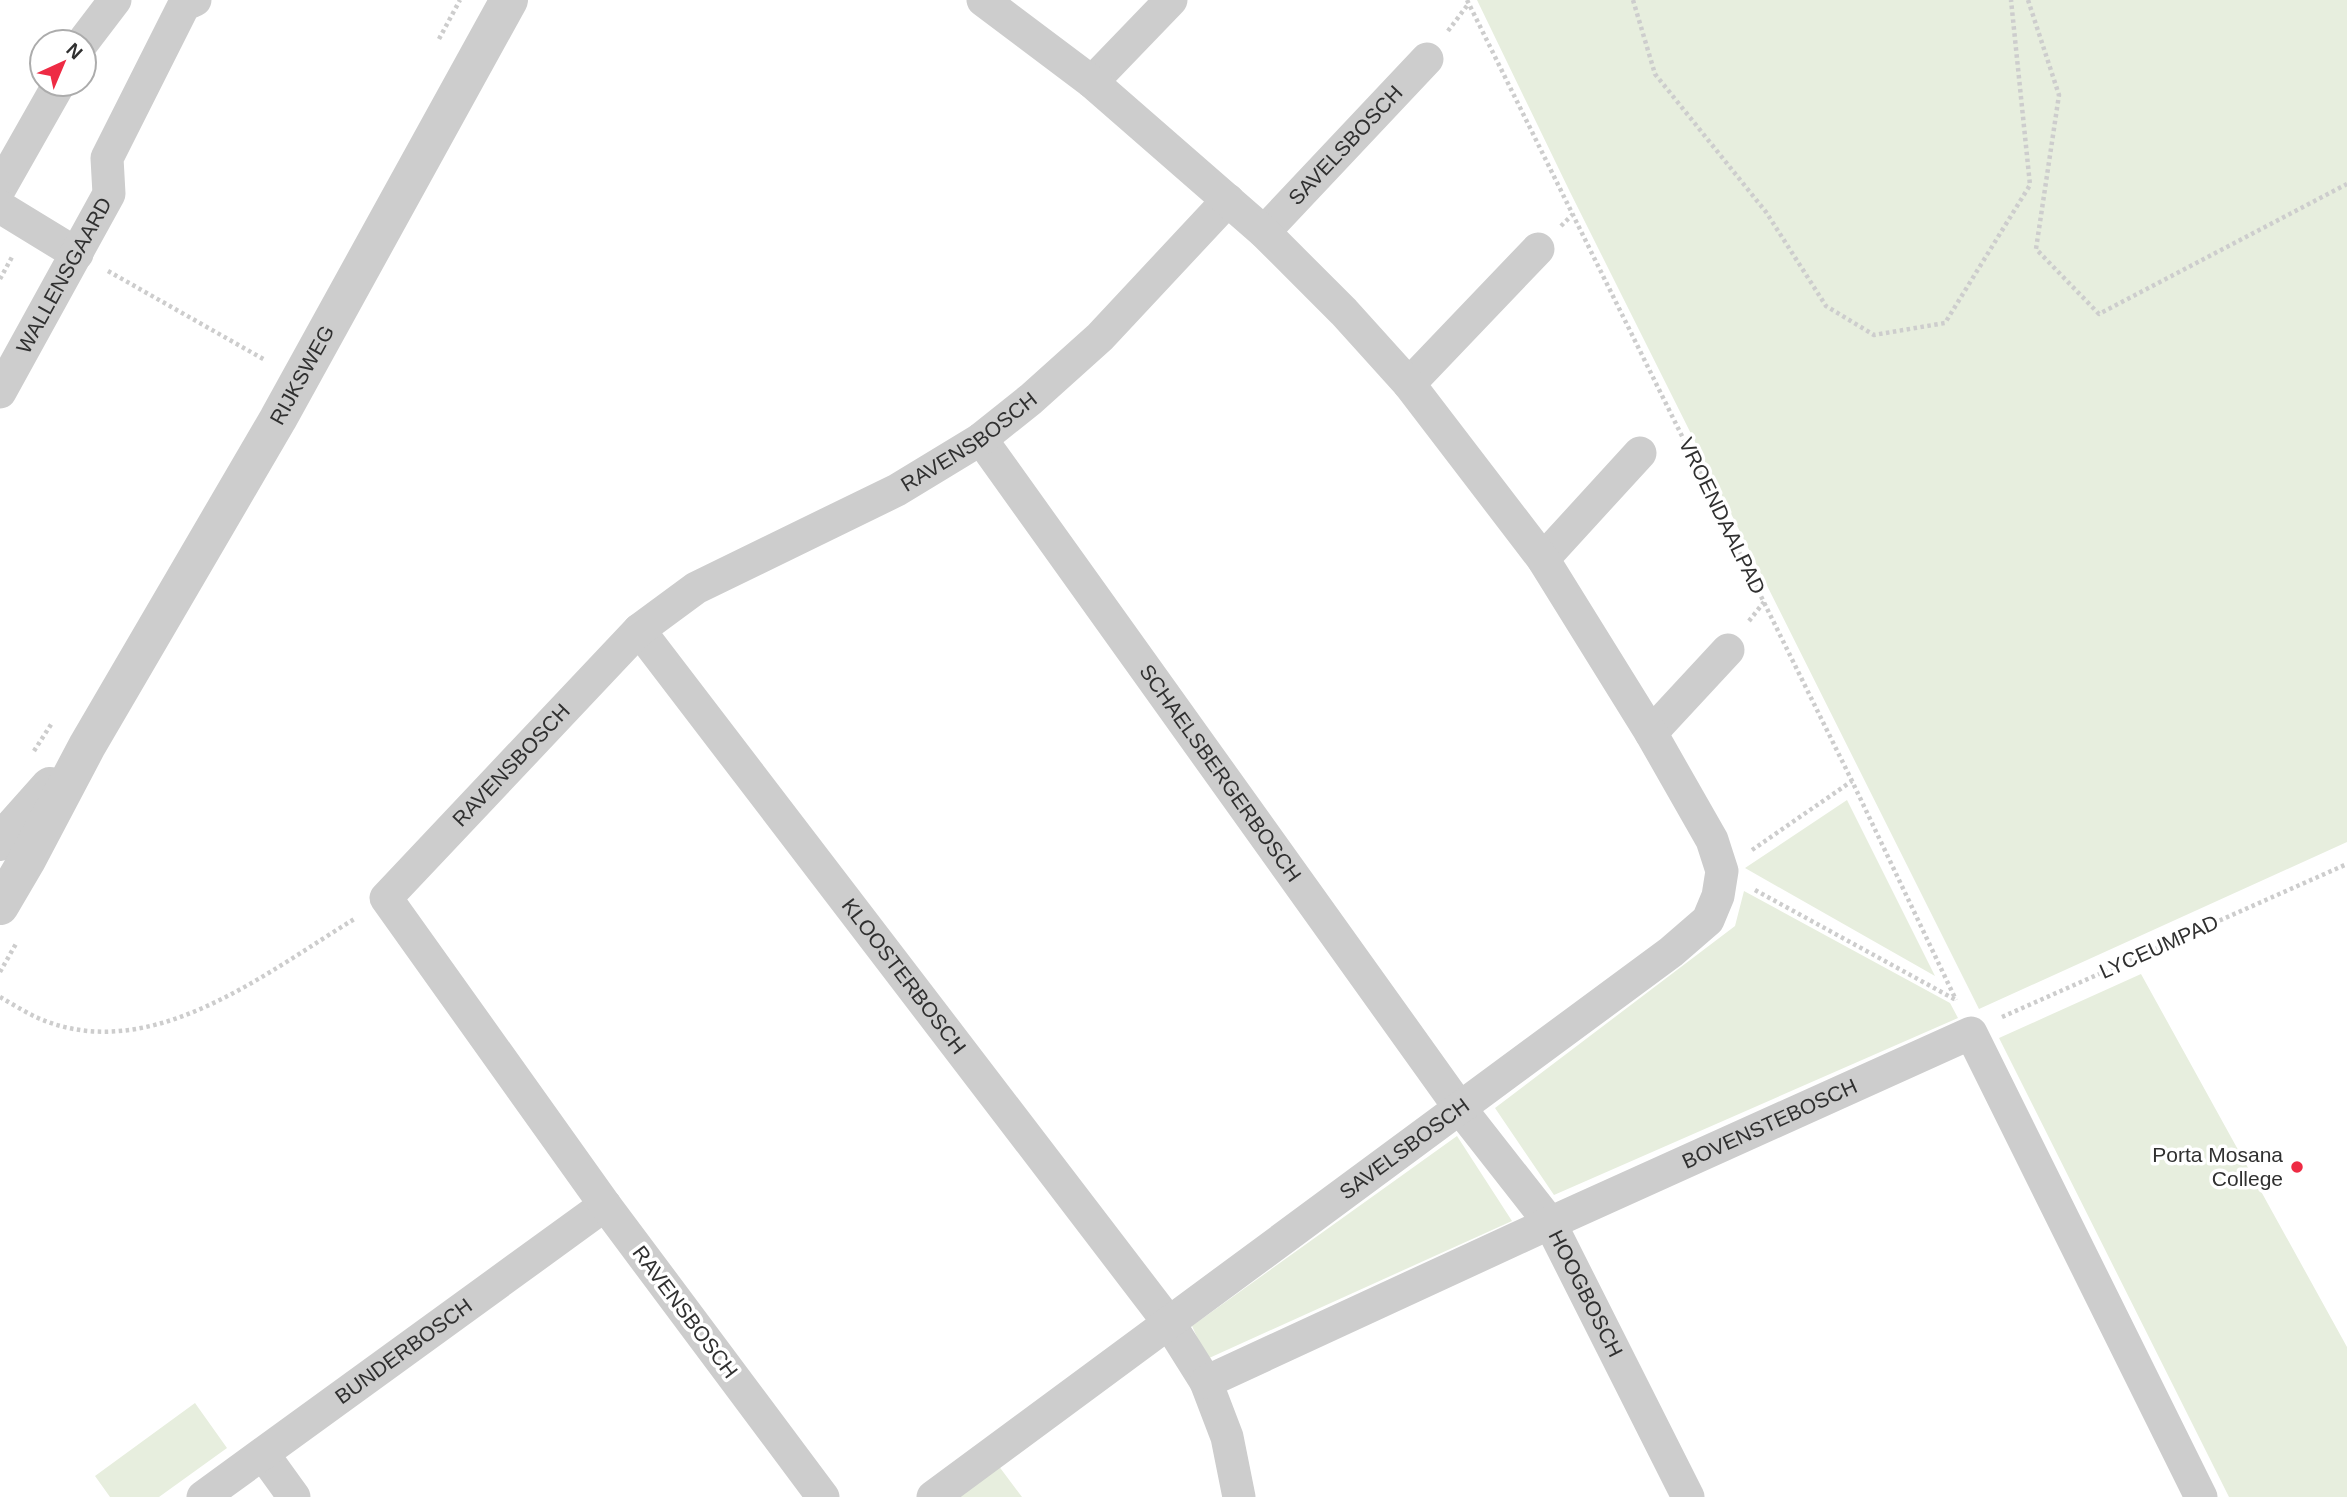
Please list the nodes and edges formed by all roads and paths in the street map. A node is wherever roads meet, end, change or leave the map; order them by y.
1 (115, 0) edge
2 (460, 0) edge
3 (509, 0) edge
4 (983, 0) edge
5 (1171, 0) edge
6 (1467, 0) edge
7 (1633, 0) edge
8 (2011, 0) edge
9 (2028, 0) edge
10 (185, 2) edge
11 (94, 28) edge
12 (435, 48) dead end
13 (1427, 60) dead end
14 (1092, 82) junction
15 (51, 98) edge
16 (2347, 184) edge
17 (0, 188) edge
18 (1228, 200) junction
19 (0, 207) edge
20 (1264, 232) junction
21 (1538, 249) dead end
22 (77, 254) junction
23 (258, 372) dead end
24 (1409, 384) junction
25 (0, 392) edge
26 (981, 439) junction
27 (1640, 453) dead end
28 (1543, 559) junction
29 (639, 630) junction
30 (1728, 650) dead end
31 (57, 715) dead end
32 (1651, 733) junction
33 (87, 746) junction
34 (29, 761) dead end
35 (1852, 781) junction
36 (0, 842) edge
37 (2347, 864) edge
38 (1722, 871) junction
39 (386, 898) junction
40 (0, 906) edge
41 (0, 997) edge
42 (1955, 1000) junction
43 (1968, 1019) junction
44 (1459, 1107) junction
45 (605, 1205) junction
46 (1550, 1223) junction
47 (1169, 1323) junction
48 (1206, 1382) junction
49 (263, 1454) junction
50 (203, 1497) edge
51 (294, 1497) edge
52 (823, 1497) edge
53 (933, 1497) edge
54 (1239, 1497) edge
55 (1688, 1497) edge
56 (2201, 1497) edge

1 - 11 street
2 - 12 path
3 - 33 street, RIJKSWEG
4 - 14 street
5 - 14 street
6 - 35 path, VROENDAALPAD
7 - 8 path
9 - 16 path
10 - 22 street, WALLENSGAARD
13 - 20 street, SAVELSBOSCH
14 - 18 street
15 - 17 street
18 - 20 street
18 - 26 street, RAVENSBOSCH
19 - 22 street
20 - 24 street
21 - 24 street
22 - 23 path
22 - 25 street, WALLENSGAARD
24 - 28 street
26 - 29 street, RAVENSBOSCH
26 - 44 street, SCHAELSBERGERBOSCH
27 - 28 street
28 - 32 street
29 - 39 street, RAVENSBOSCH
29 - 47 street, KLOOSTERBOSCH
30 - 32 street
31 - 34 path
32 - 38 street
33 - 36 street, RIJKSWEG
33 - 40 street, RIJKSWEG
35 - 38 path
35 - 42 path, VROENDAALPAD
37 - 43 path, LYCEUMPAD
38 - 42 path
38 - 44 street, SAVELSBOSCH
39 - 41 path
39 - 45 street, RAVENSBOSCH
42 - 43 path, VROENDAALPAD
42 - 43 path
43 - 46 street, BOVENSTEBOSCH
43 - 56 street
44 - 46 street, HOOGBOSCH
44 - 47 street, SAVELSBOSCH
45 - 49 street, BUNDERBOSCH
45 - 52 street, RAVENSBOSCH
46 - 48 street, BOVENSTEBOSCH
46 - 55 street, HOOGBOSCH
47 - 48 street, KLOOSTERBOSCH
47 - 53 street, SAVELSBOSCH
48 - 54 street
49 - 50 street, BUNDERBOSCH
49 - 51 street

